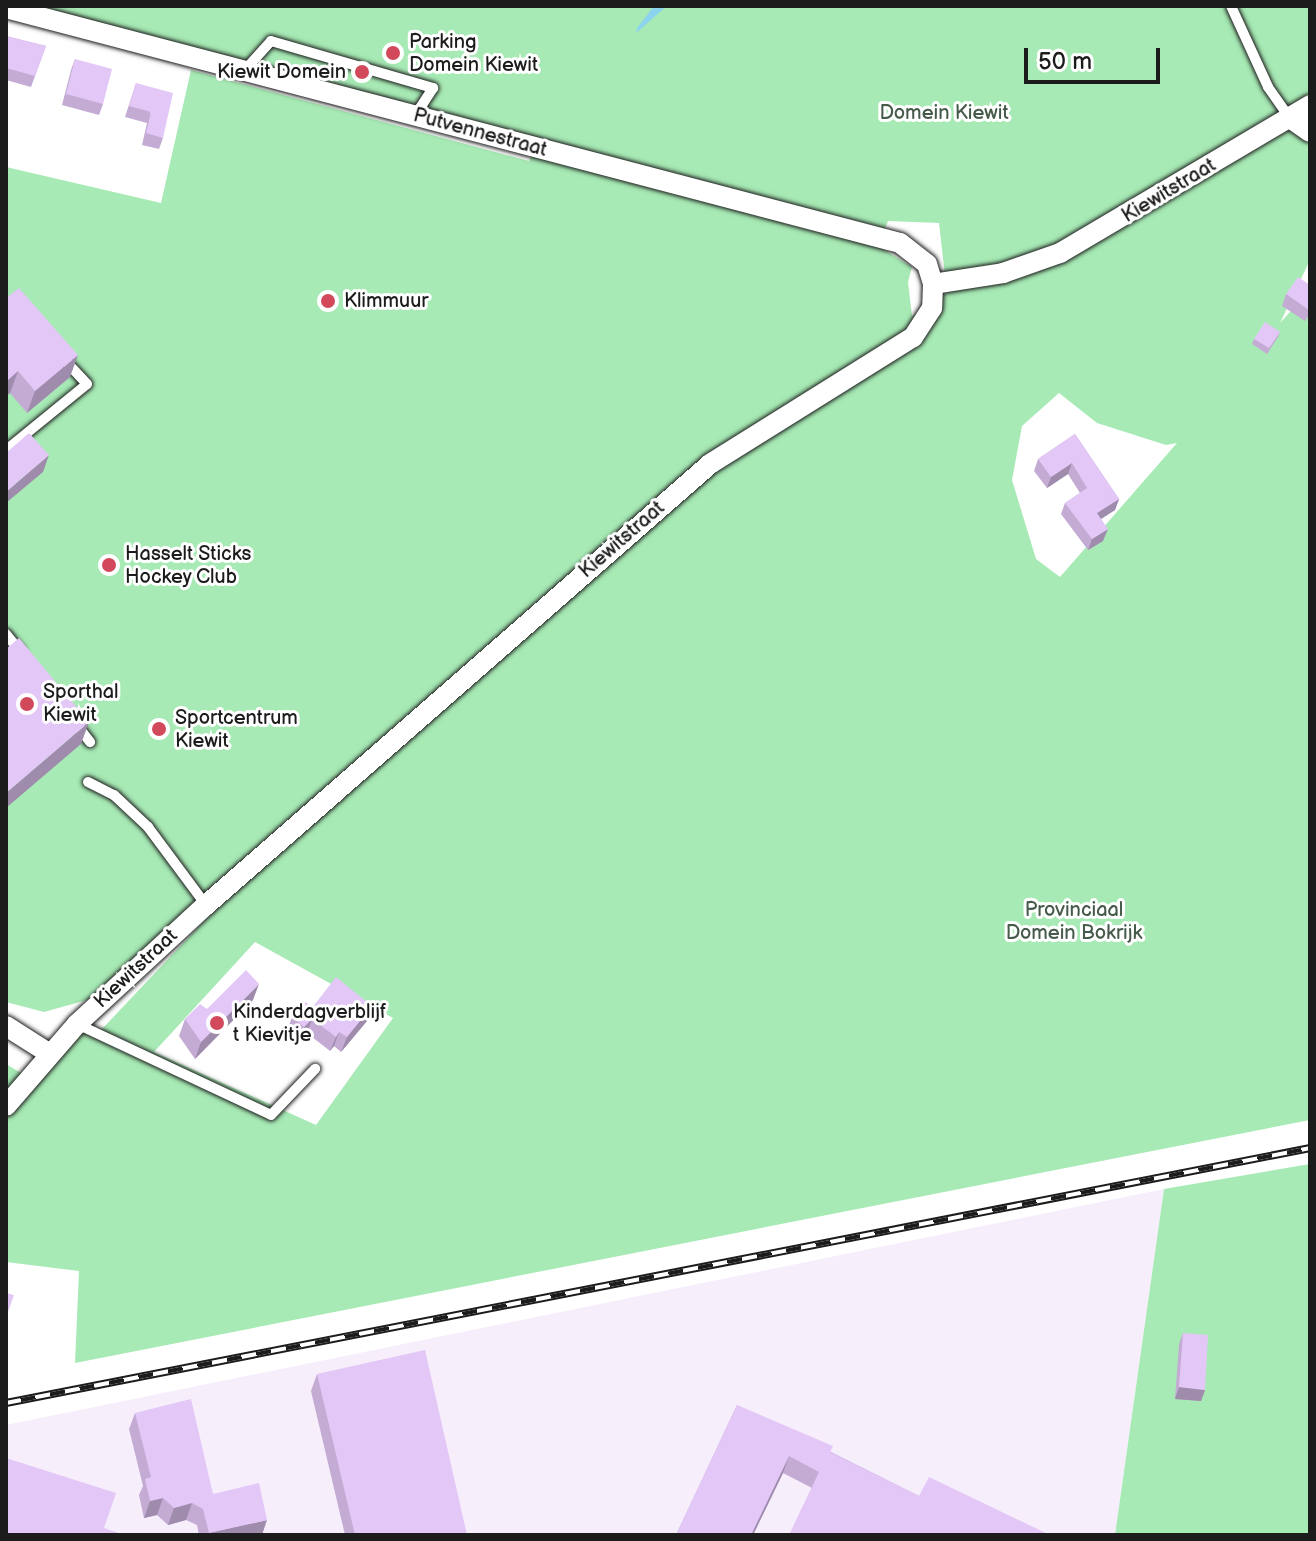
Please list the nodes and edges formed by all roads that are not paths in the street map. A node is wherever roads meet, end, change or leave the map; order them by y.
1 (1231, 6) edge
2 (6, 8) edge
3 (243, 73) junction
4 (1310, 105) edge
5 (415, 116) junction
6 (1290, 118) junction
7 (1310, 132) edge
8 (933, 284) junction
9 (55, 348) edge
10 (6, 450) edge
11 (8, 641) edge
12 (32, 667) edge
13 (71, 717) edge
14 (90, 742) edge
15 (88, 782) dead end
16 (206, 905) junction
17 (77, 1024) junction
18 (6, 1026) edge
19 (50, 1054) junction
20 (315, 1069) dead end
21 (6, 1106) edge

1 - 6 lane
2 - 3 street, Putvennestraat
3 - 5 street, Putvennestraat
3 - 5 lane
4 - 6 street, Kiewitstraat
5 - 8 street, Putvennestraat
6 - 7 street
6 - 8 street, Kiewitstraat
8 - 16 street, Kiewitstraat
9 - 10 lane
11 - 12 lane
13 - 14 lane
15 - 16 lane
16 - 17 street, Kiewitstraat
17 - 19 street, Kiewitstraat
17 - 20 lane
18 - 19 street
19 - 21 street, Kiewitstraat

